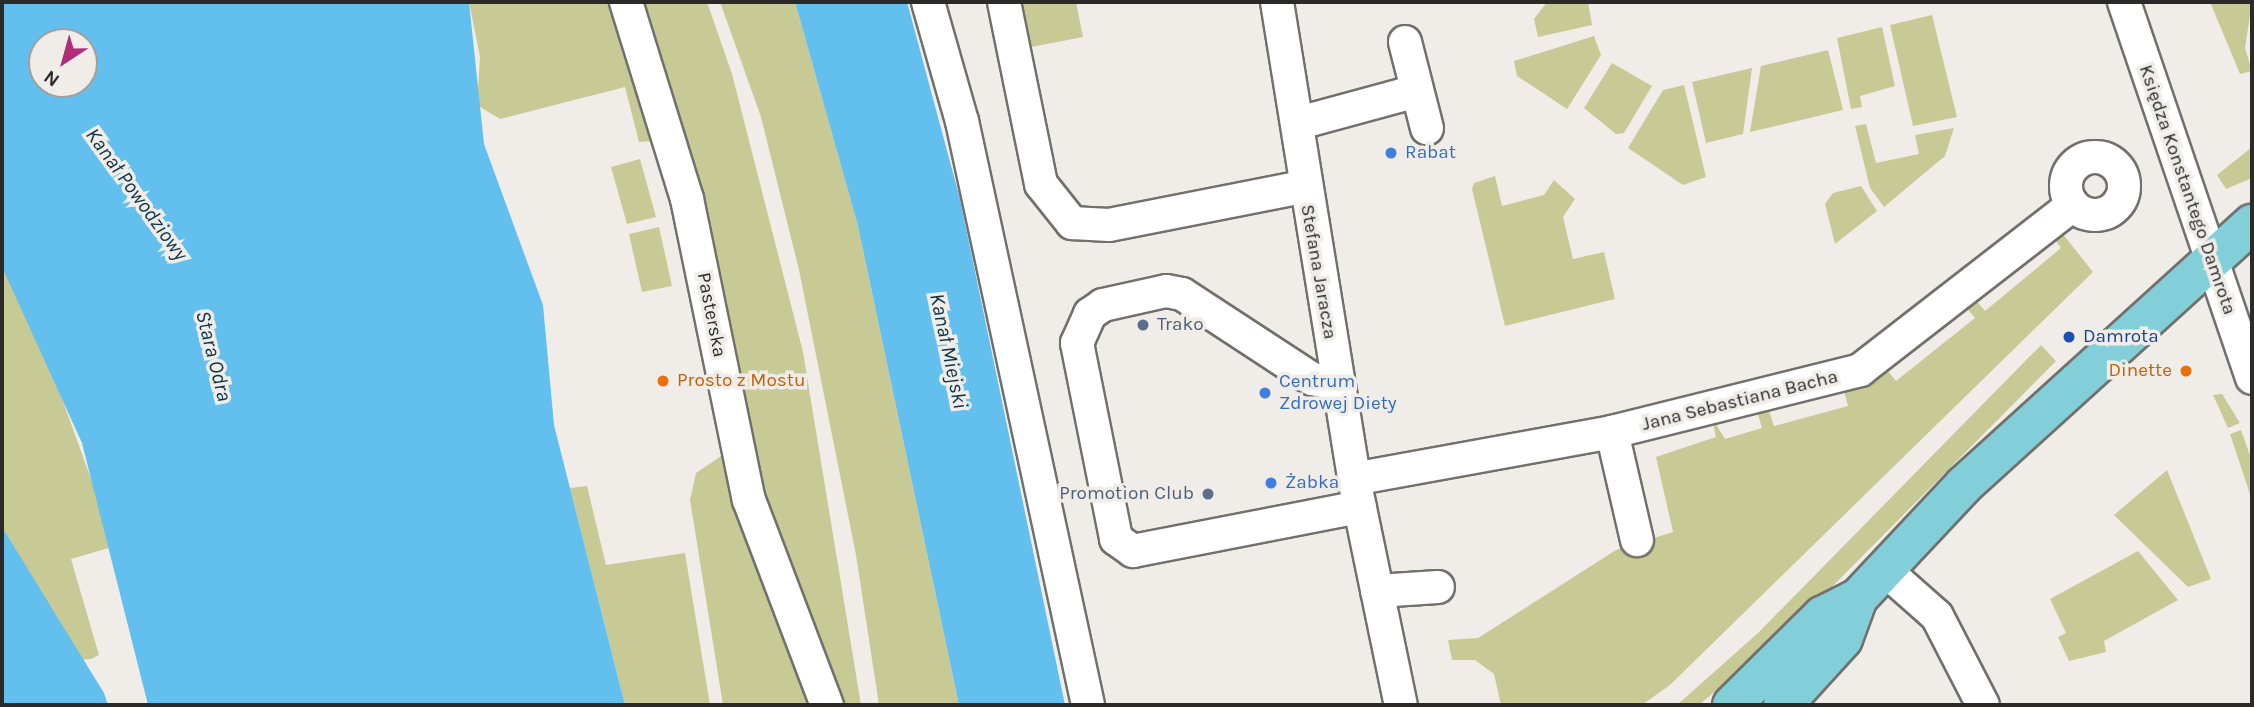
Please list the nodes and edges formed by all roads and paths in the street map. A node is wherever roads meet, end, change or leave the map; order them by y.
1 (626, 2) edge
2 (928, 2) edge
3 (1004, 2) edge
4 (1277, 2) edge
5 (2124, 2) edge
6 (1405, 42) dead end
7 (1417, 91) junction
8 (1299, 123) junction
9 (1427, 128) dead end
10 (1303, 187) junction
11 (2073, 205) dead end
12 (2252, 224) edge
13 (2209, 260) junction
14 (2252, 378) edge
15 (1338, 384) junction
16 (1612, 432) junction
17 (1357, 493) junction
18 (1637, 540) dead end
19 (1885, 570) junction
20 (1438, 587) dead end
21 (1377, 591) junction
22 (1858, 598) junction
23 (827, 705) edge
24 (1088, 705) edge
25 (1401, 705) edge
26 (1732, 705) edge
27 (1783, 705) edge
28 (1983, 705) edge

1 - 23 street, Pasterska
2 - 24 street
3 - 10 street
4 - 8 street, Stefana Jaracza
5 - 13 street, Księdza Konstantego Damrota
6 - 7 street
7 - 8 street
7 - 9 street
8 - 10 street, Stefana Jaracza
10 - 15 street, Stefana Jaracza
11 - 16 street, Jana Sebastiana Bacha
12 - 13 main road
13 - 14 street, Księdza Konstantego Damrota
13 - 19 main road
15 - 17 street, Stefana Jaracza
15 - 17 street, Jana Sebastiana Bacha
16 - 17 street, Jana Sebastiana Bacha
16 - 18 street
17 - 21 street, Stefana Jaracza
19 - 22 main road
19 - 28 street
20 - 21 street
21 - 25 street, Stefana Jaracza
22 - 26 main road
22 - 27 main road

